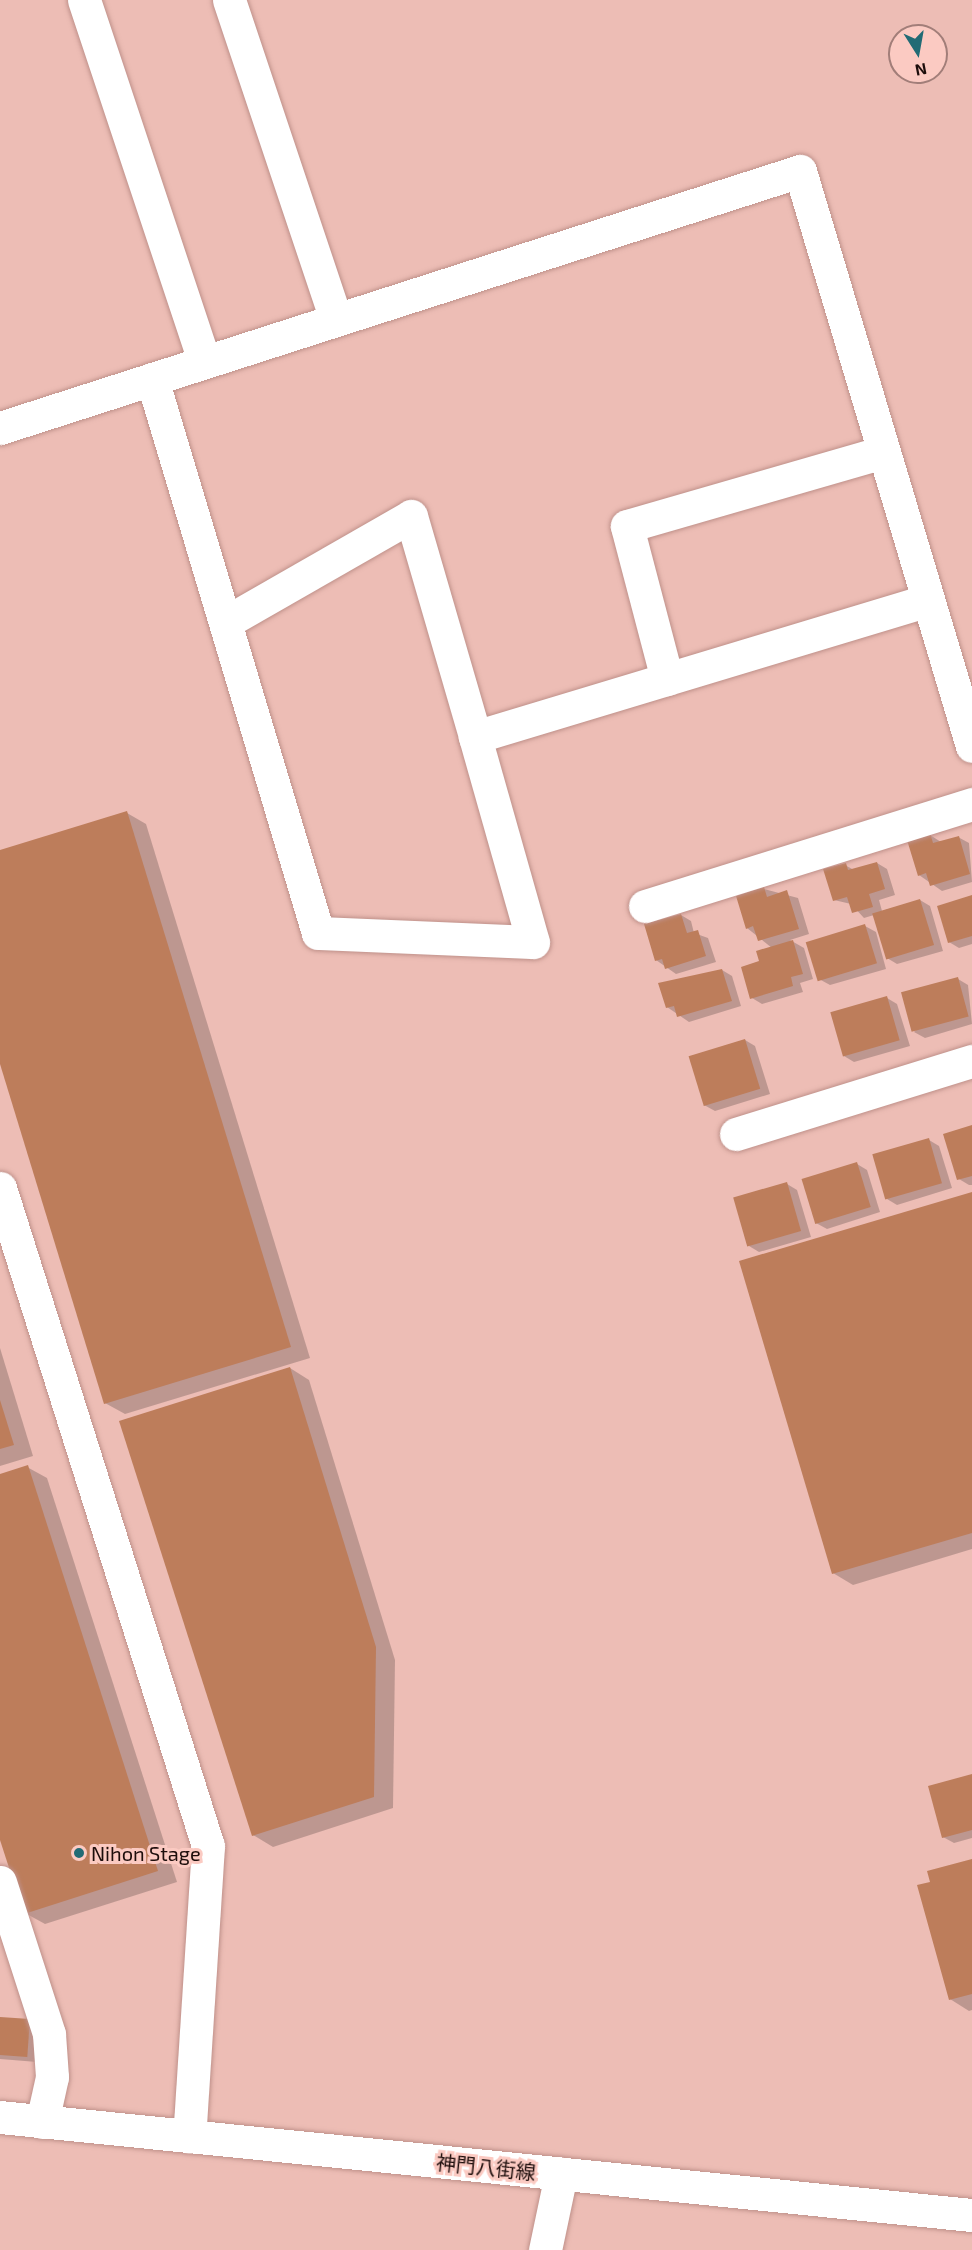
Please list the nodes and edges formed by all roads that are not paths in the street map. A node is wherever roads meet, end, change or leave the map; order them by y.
1 (84, 0) edge
2 (229, 0) edge
3 (336, 319) junction
4 (204, 362) junction
5 (152, 379) junction
6 (0, 428) edge
7 (884, 452) junction
8 (928, 600) junction
9 (226, 622) junction
10 (667, 679) junction
11 (475, 737) junction
12 (972, 746) edge
13 (972, 804) edge
14 (645, 906) dead end
15 (972, 1061) edge
16 (736, 1134) dead end
17 (0, 1188) edge
18 (0, 1882) edge
19 (0, 2117) edge
20 (42, 2121) junction
21 (189, 2136) junction
22 (561, 2174) junction
23 (972, 2215) edge
24 (545, 2250) edge

1 - 4 street
2 - 3 street
3 - 4 street
3 - 7 street
4 - 5 street
5 - 6 street
5 - 9 street
7 - 8 street
7 - 10 street
8 - 10 street
8 - 12 street
9 - 11 street
9 - 11 street
10 - 11 street
13 - 14 street
15 - 16 street
17 - 21 street
18 - 20 street
19 - 20 street, 神門八街線
20 - 21 street, 神門八街線
21 - 22 street, 神門八街線
22 - 23 street, 神門八街線
22 - 24 street

